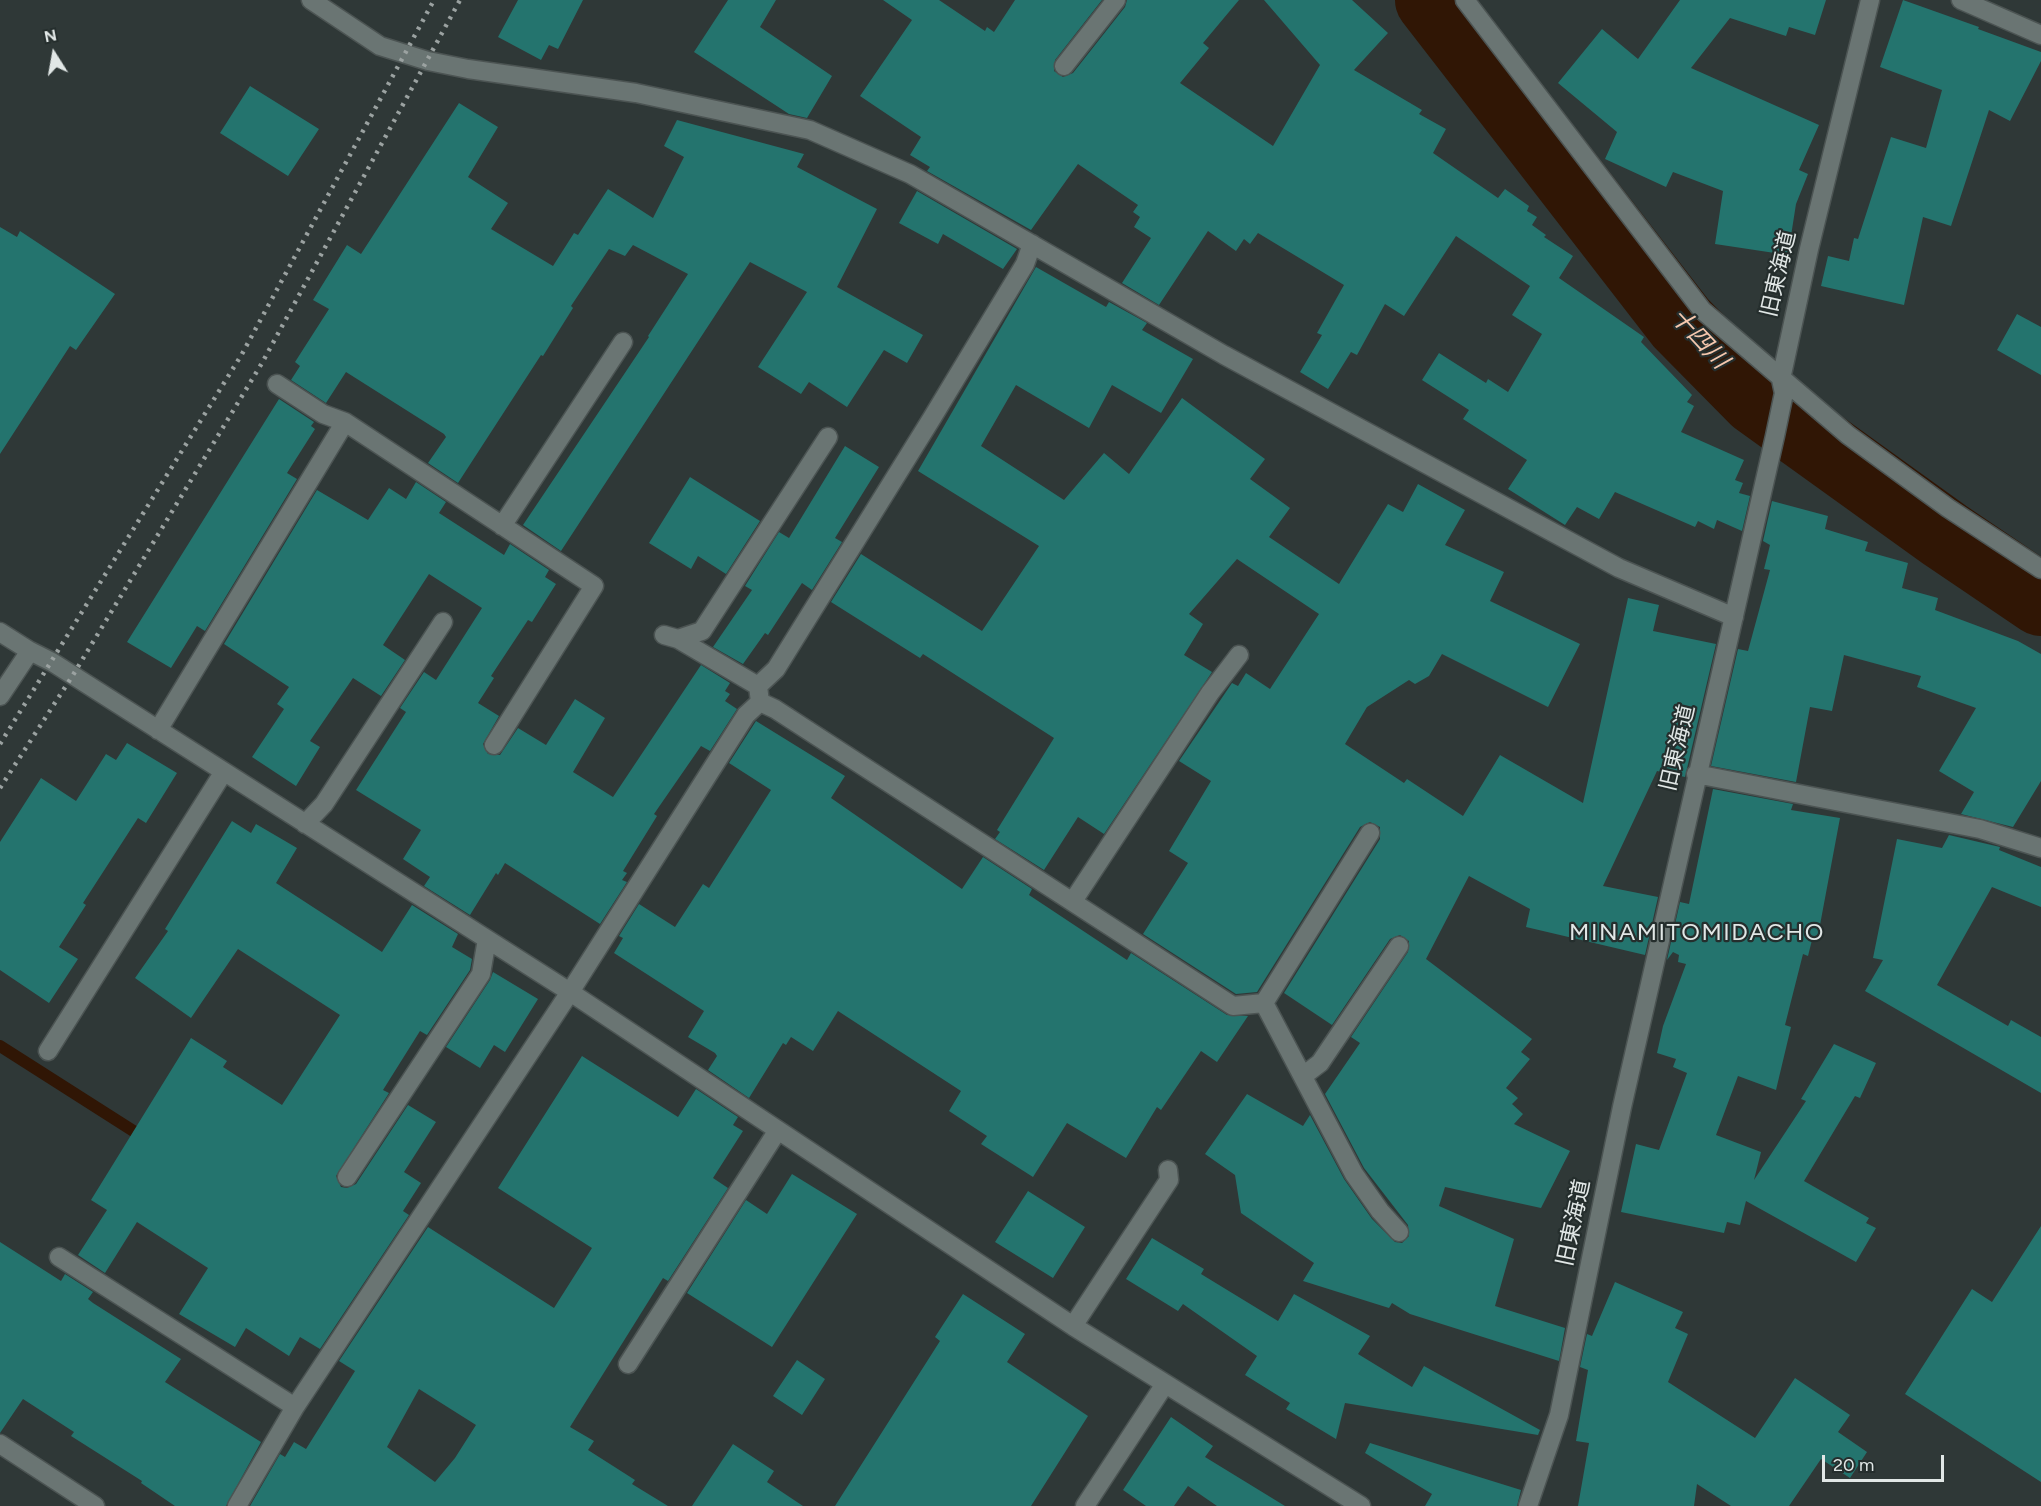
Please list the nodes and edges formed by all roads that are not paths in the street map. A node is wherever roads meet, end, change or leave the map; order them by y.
1 (311, 0) edge
2 (1116, 0) edge
3 (1465, 0) edge
4 (1870, 0) edge
5 (1960, 0) edge
6 (2040, 33) edge
7 (1064, 66) dead end
8 (1032, 244) junction
9 (623, 342) dead end
10 (277, 384) dead end
11 (1782, 386) junction
12 (345, 423) junction
13 (828, 437) dead end
14 (502, 526) junction
15 (2041, 568) edge
16 (1734, 617) junction
17 (443, 622) dead end
18 (0, 632) edge
19 (30, 651) junction
20 (1239, 655) dead end
21 (759, 694) junction
22 (0, 696) edge
23 (158, 730) junction
24 (494, 745) dead end
25 (223, 773) junction
26 (1696, 774) junction
27 (305, 824) junction
28 (1370, 833) dead end
29 (2041, 848) edge
30 (1073, 902) junction
31 (487, 939) junction
32 (1399, 946) dead end
33 (570, 992) junction
34 (1264, 1003) junction
35 (48, 1051) dead end
36 (1303, 1076) junction
37 (778, 1130) junction
38 (1168, 1170) dead end
39 (347, 1177) dead end
40 (1399, 1232) dead end
41 (59, 1257) dead end
42 (1072, 1326) junction
43 (628, 1364) dead end
44 (1166, 1384) junction
45 (295, 1407) junction
46 (0, 1444) edge
47 (95, 1506) edge
48 (237, 1506) edge
49 (1084, 1506) edge
50 (1361, 1506) edge
51 (1528, 1506) edge

1 - 8 street
2 - 7 street
3 - 11 street
4 - 11 street, 旧東海道
5 - 6 street
8 - 16 street
8 - 21 street
9 - 14 street
10 - 12 street
11 - 15 street
11 - 16 street, 旧東海道
12 - 14 street
12 - 23 street
13 - 21 street
14 - 24 street
16 - 26 street, 旧東海道
17 - 27 street
18 - 19 street
19 - 22 street
19 - 23 street
20 - 30 street
21 - 30 street
21 - 33 street
23 - 25 street
25 - 27 street
25 - 35 street
26 - 29 street
26 - 51 street, 旧東海道
27 - 31 street
28 - 34 street
30 - 34 street
31 - 33 street
31 - 39 street
32 - 36 street
33 - 37 street
33 - 45 street
34 - 36 street
36 - 40 street
37 - 42 street
37 - 43 street
38 - 42 street
41 - 45 street
42 - 44 street
44 - 49 street
44 - 50 street
45 - 48 street
46 - 47 street

